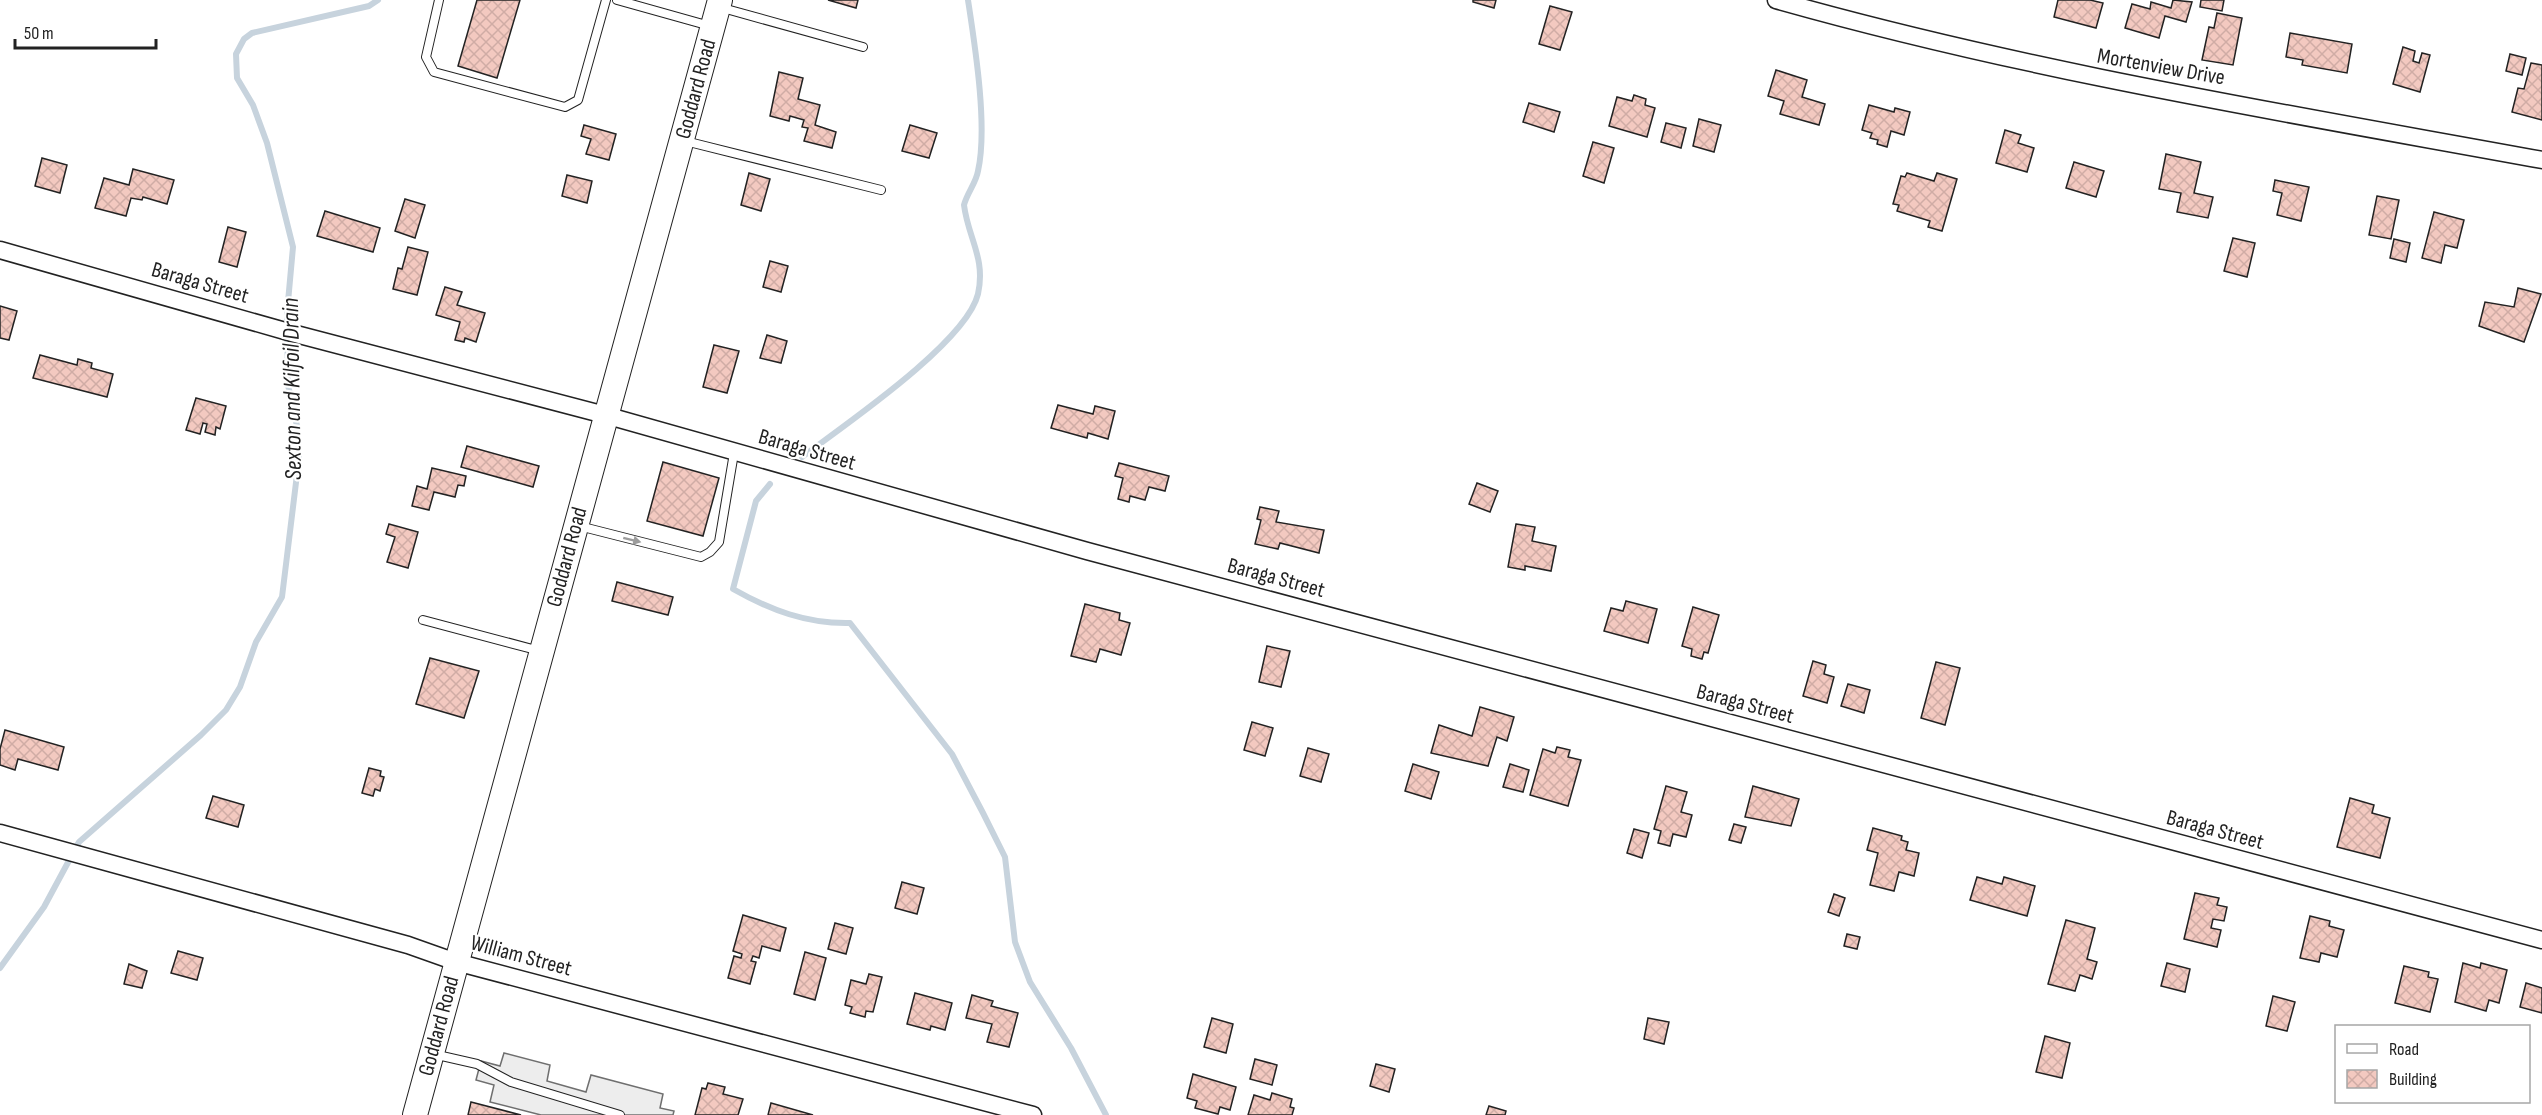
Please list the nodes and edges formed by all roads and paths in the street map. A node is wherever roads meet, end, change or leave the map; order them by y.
1 (440, 0) edge
2 (606, 0) edge
3 (617, 0) edge
4 (1776, 0) edge
5 (717, 11) edge
6 (863, 47) dead end
7 (682, 140) junction
8 (2542, 160) edge
9 (881, 190) dead end
10 (0, 250) edge
11 (605, 415) junction
12 (734, 453) junction
13 (576, 525) junction
14 (423, 620) dead end
15 (541, 651) junction
16 (0, 834) edge
17 (2542, 940) edge
18 (456, 962) junction
19 (431, 1053) junction
20 (415, 1115) edge
21 (620, 1115) edge
22 (1033, 1115) edge

1 - 2 lane
3 - 5 lane
4 - 8 street, Mortenview Drive
5 - 6 lane
5 - 7 main road, Goddard Road
7 - 9 lane
7 - 11 main road, Goddard Road
10 - 11 street, Baraga Street
11 - 12 street, Baraga Street
11 - 13 main road, Goddard Road
13 -> 12 lane
12 - 17 street, Baraga Street
13 - 15 main road, Goddard Road
14 - 15 lane
15 - 18 main road, Goddard Road
16 - 18 street, William Street
18 - 19 main road, Goddard Road
18 - 22 street, William Street
19 - 20 main road, Goddard Road
19 - 21 lane

